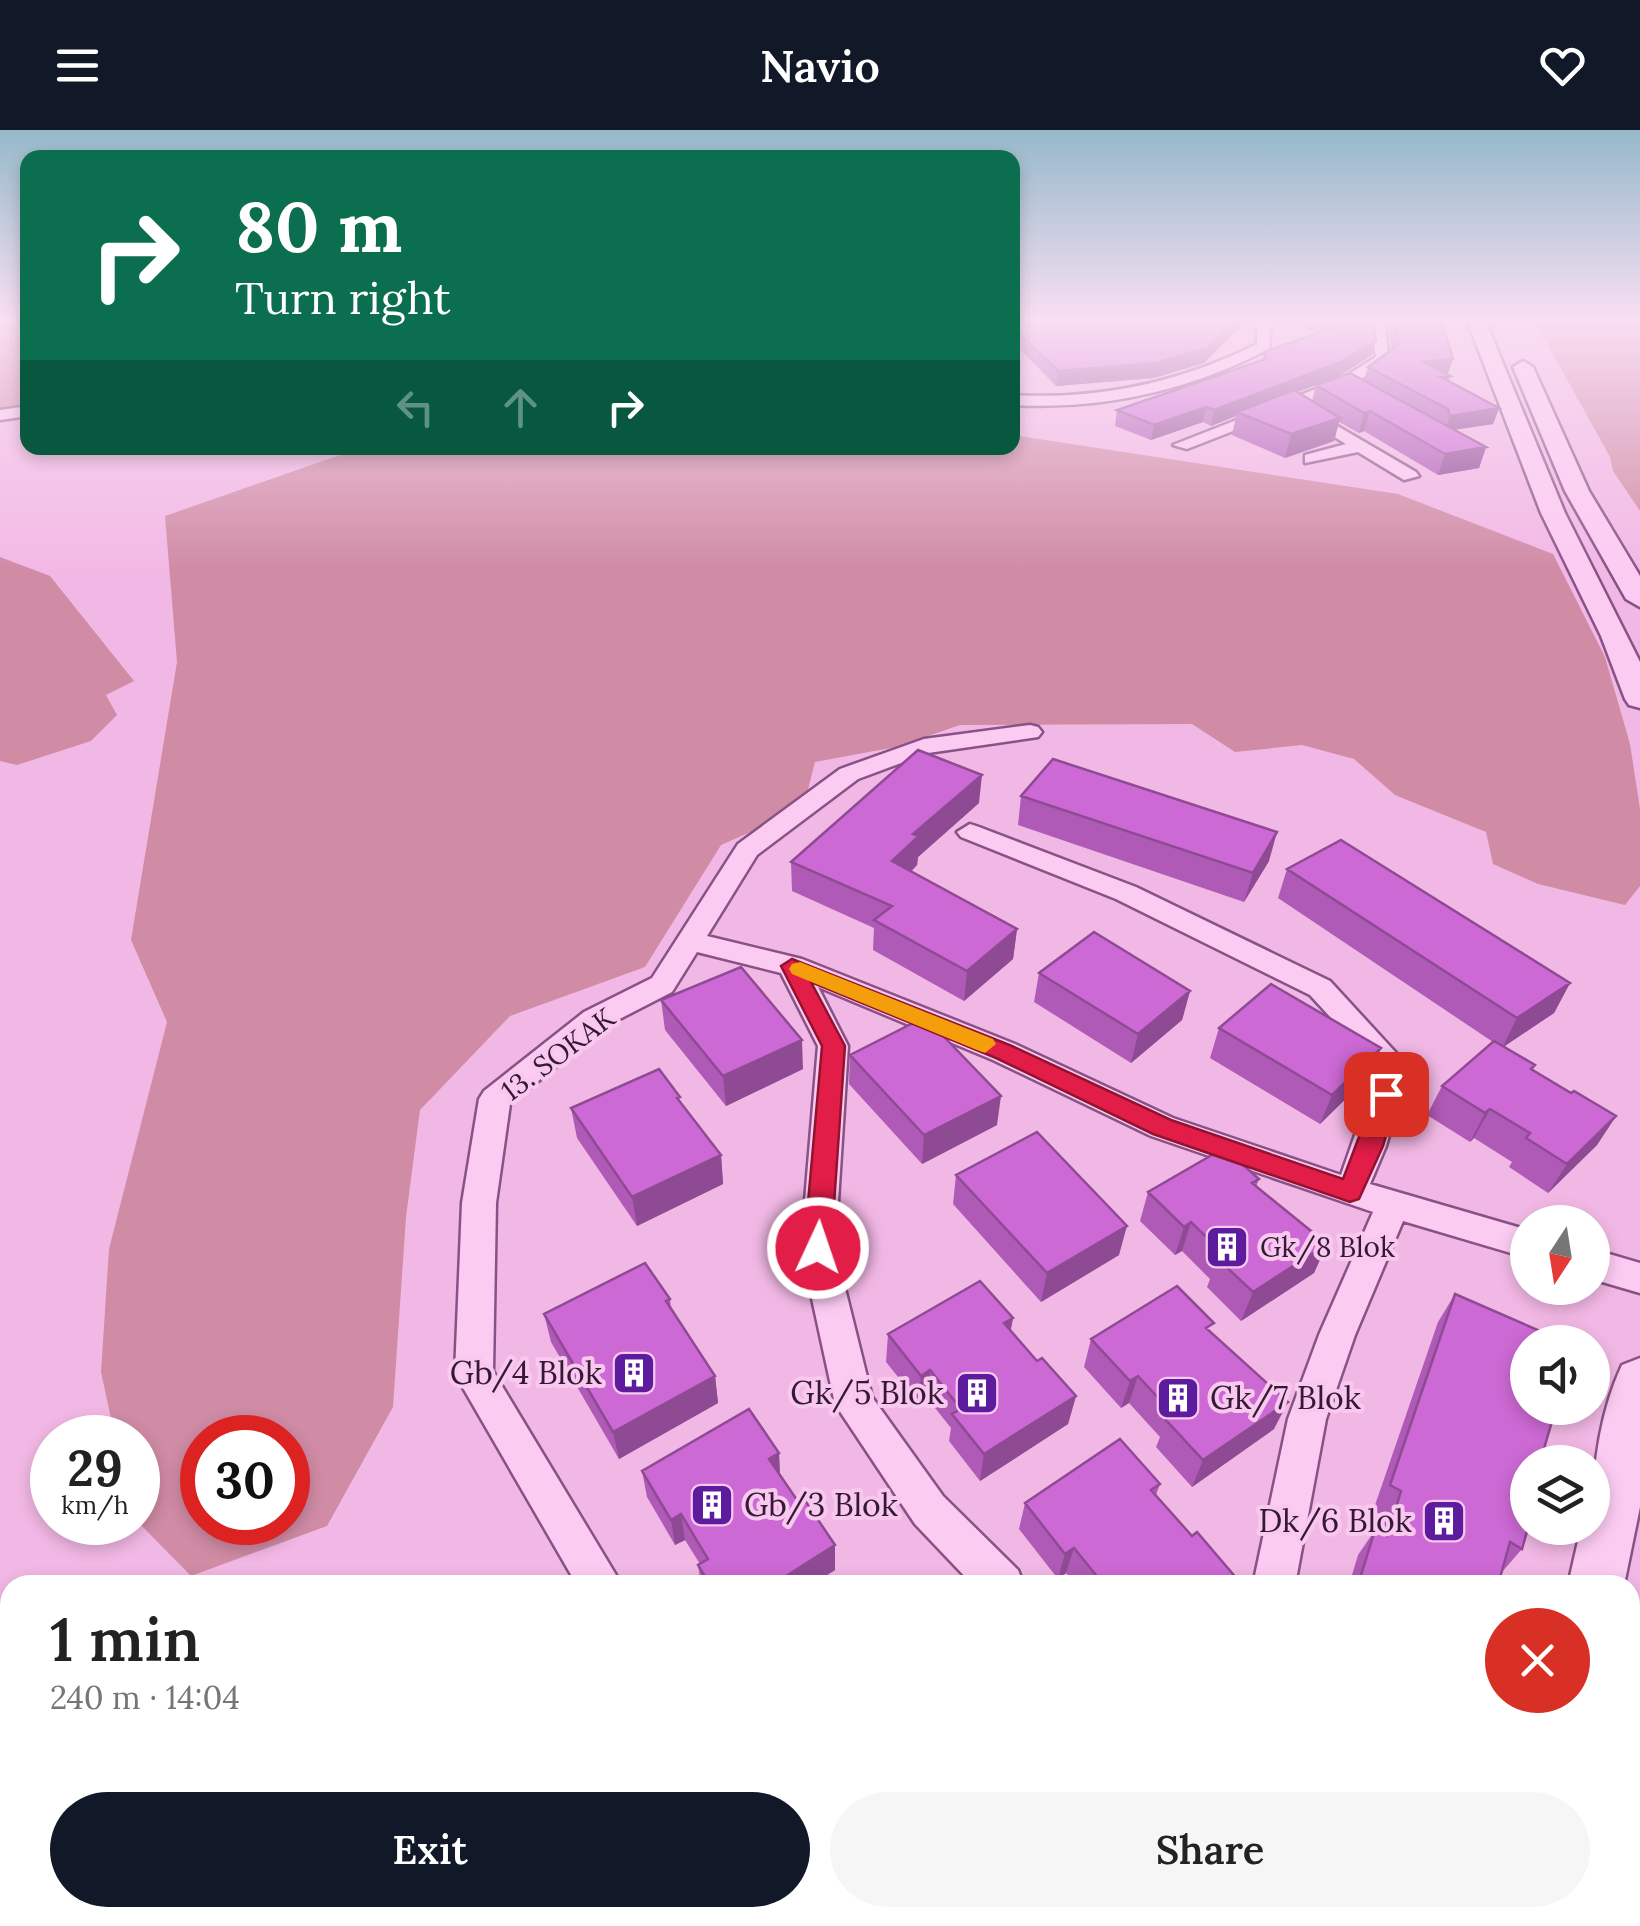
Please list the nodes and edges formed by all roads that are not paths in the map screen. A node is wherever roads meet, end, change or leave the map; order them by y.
1 (1292, 404) joint
2 (1509, 404) edge
3 (1538, 404) edge
4 (1181, 445) dead end
5 (1359, 446) junction
6 (1312, 459) dead end
7 (1410, 476) dead end
8 (1640, 599) edge
9 (1640, 699) edge
10 (1030, 732) dead end
11 (970, 832) dead end
12 (690, 941) junction
13 (792, 966) junction
14 (1350, 1192) junction
15 (1393, 1205) junction
16 (1510, 1239) edge
17 (1610, 1269) edge
18 (1640, 1278) edge
19 (1640, 1381) edge
20 (595, 1575) edge
21 (993, 1575) edge
22 (1276, 1575) edge
23 (1598, 1575) edge

1 - 4 street
1 - 5 street
2 - 9 street
3 - 8 street
5 - 6 street
5 - 7 street
10 - 12 street, 13. SOKAK
11 - 14 street
12 - 13 street
12 - 20 street, 13. SOKAK
13 - 14 street
13 - 21 street
14 - 15 street
15 - 16 street
15 - 22 street
17 - 18 street
19 - 23 street

